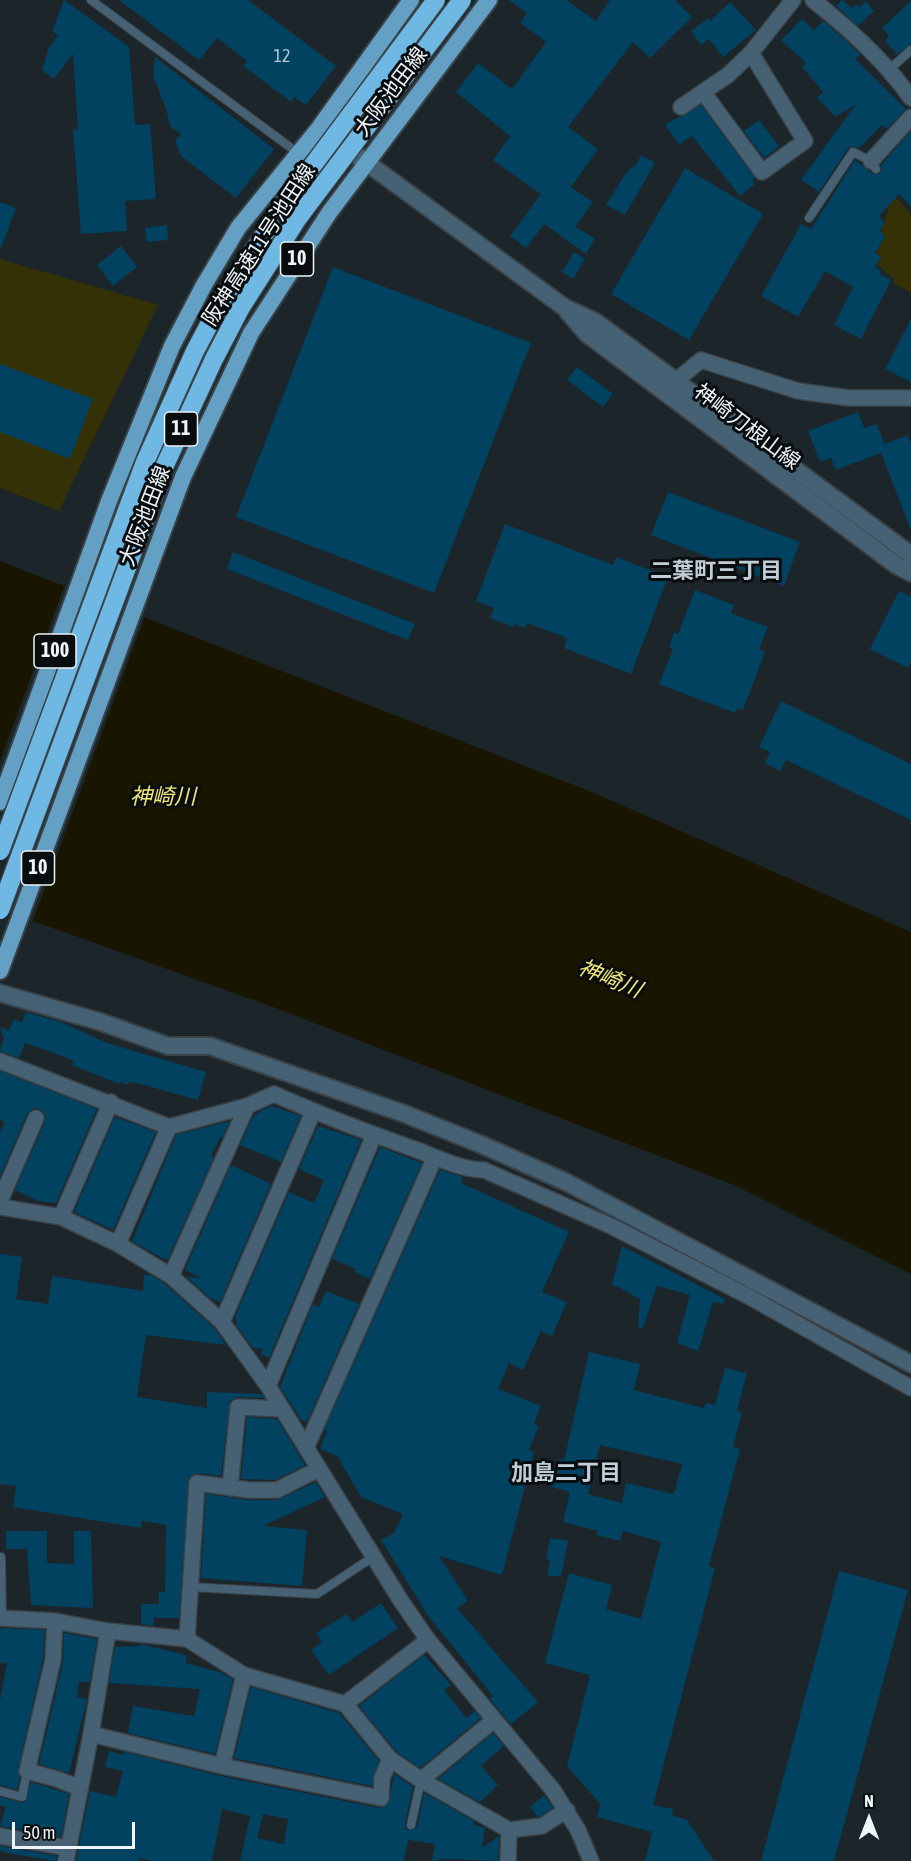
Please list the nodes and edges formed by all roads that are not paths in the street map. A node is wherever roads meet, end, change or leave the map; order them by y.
1 (91, 0) edge
2 (411, 0) edge
3 (436, 0) edge
4 (462, 0) edge
5 (489, 0) edge
6 (793, 0) edge
7 (813, 0) edge
8 (911, 50) edge
9 (751, 53) junction
10 (890, 69) junction
11 (703, 92) junction
12 (911, 98) edge
13 (681, 107) dead end
14 (911, 117) edge
15 (319, 128) junction
16 (298, 153) junction
17 (367, 163) junction
18 (873, 165) joint
19 (809, 218) dead end
20 (669, 387) junction
21 (911, 398) edge
22 (911, 555) edge
23 (911, 573) edge
24 (0, 802) edge
25 (0, 851) edge
26 (0, 910) edge
27 (0, 971) edge
28 (1, 996) edge
29 (0, 1061) edge
30 (111, 1102) junction
31 (247, 1106) junction
32 (313, 1112) junction
33 (36, 1118) dead end
34 (169, 1127) junction
35 (374, 1135) junction
36 (435, 1156) junction
37 (0, 1202) edge
38 (0, 1207) edge
39 (61, 1217) junction
40 (118, 1244) junction
41 (171, 1276) junction
42 (222, 1322) junction
43 (911, 1364) edge
44 (268, 1386) junction
45 (911, 1388) edge
46 (281, 1409) junction
47 (306, 1448) junction
48 (319, 1469) junction
49 (230, 1488) junction
50 (1, 1557) edge
51 (373, 1557) junction
52 (191, 1587) junction
53 (1, 1618) edge
54 (55, 1621) junction
55 (108, 1631) junction
56 (187, 1639) junction
57 (428, 1640) junction
58 (244, 1675) junction
59 (345, 1704) junction
60 (494, 1720) junction
61 (92, 1734) junction
62 (390, 1758) junction
63 (222, 1766) junction
64 (27, 1771) junction
65 (421, 1780) junction
66 (80, 1788) junction
67 (0, 1791) edge
68 (567, 1810) junction
69 (411, 1825) dead end
70 (509, 1830) junction
71 (0, 1836) edge
72 (67, 1854) edge
73 (508, 1861) edge
74 (591, 1861) edge

1 - 16 lane
2 - 15 main road, 大阪池田線
3 - 25 highway, 阪神高速11号池田線 / 11, bridge
4 - 26 highway, 阪神高速11号池田線 / 11, bridge
5 - 17 main road, 大阪池田線 / 10
6 - 9 street
7 - 10 street
8 - 10 lane
9 - 11 street
9 - 11 street
10 - 12 street
11 - 13 street
14 - 18 street
15 - 16 main road, 大阪池田線
15 - 17 street, 神崎刀根山線
16 - 24 main road, 大阪池田線 / 100
17 - 20 street, 神崎刀根山線
17 - 27 main road, 大阪池田線 / 10
18 - 19 lane
20 - 21 street
20 - 22 street, 神崎刀根山線
20 - 23 street, 神崎刀根山線
28 - 43 street
29 - 30 street
30 - 34 street
30 - 39 street
31 - 32 street
31 - 34 street
31 - 41 street
32 - 35 street
32 - 42 street
33 - 37 street
34 - 40 street
35 - 36 street
35 - 44 street
36 - 45 street
36 - 47 street
38 - 39 street
39 - 40 street
40 - 41 street
41 - 42 street
42 - 44 street
44 - 46 street
46 - 47 street
46 - 49 street
47 - 48 street
48 - 49 street
48 - 51 street
49 - 52 street
50 - 53 lane
51 - 52 lane
51 - 57 street
52 - 56 street
53 - 54 street
54 - 55 street
54 - 64 street
55 - 56 street
55 - 61 street
56 - 58 street
57 - 59 street
57 - 60 street
58 - 59 street
58 - 63 street
59 - 62 street
60 - 65 street
60 - 68 street
61 - 63 street
61 - 66 street
62 - 63 street
62 - 65 street
64 - 66 street
64 - 67 lane
65 - 69 lane
65 - 70 street
66 - 72 street
68 - 70 street
68 - 74 street
70 - 73 street
71 - 72 street

